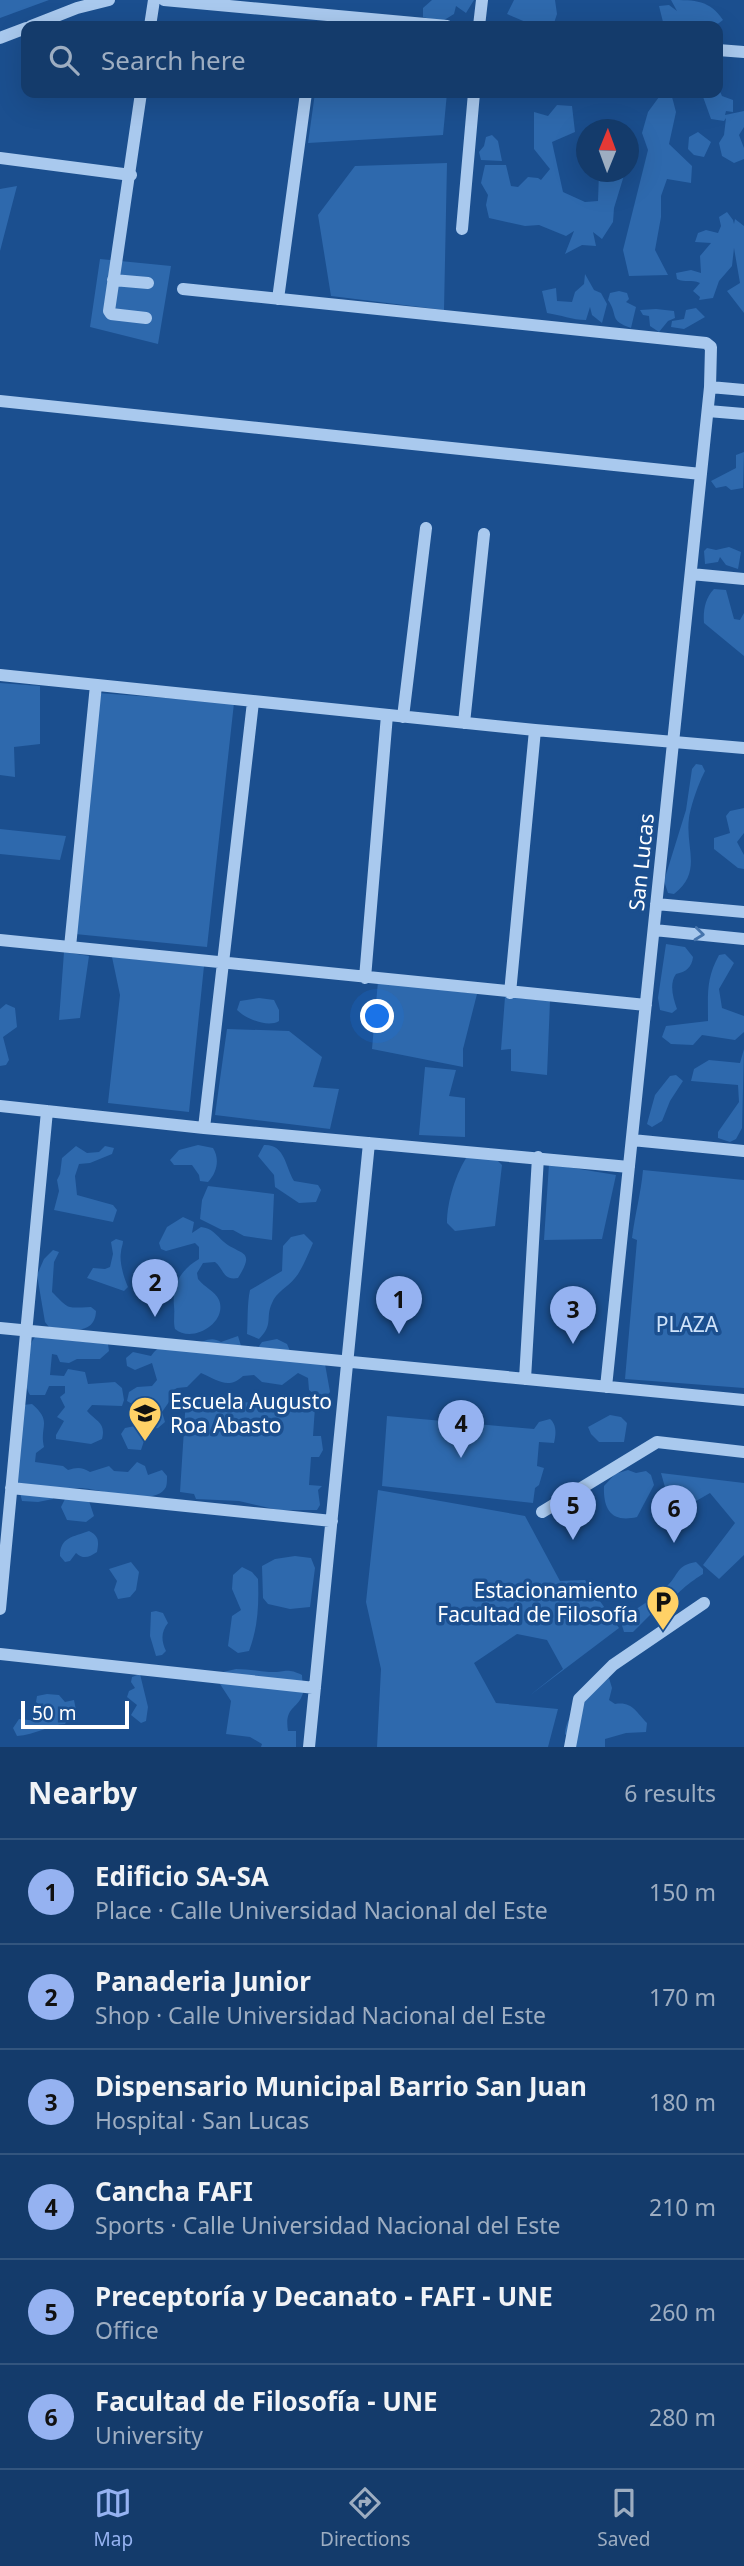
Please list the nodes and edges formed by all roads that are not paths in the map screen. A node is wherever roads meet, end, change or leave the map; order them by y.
1 (109, 0) edge
2 (154, 0) edge
3 (163, 0) edge
4 (482, 0) edge
5 (315, 20) edge
6 (44, 21) edge
7 (151, 21) edge
8 (337, 21) edge
9 (480, 21) edge
10 (21, 30) edge
11 (0, 38) edge
12 (723, 50) edge
13 (744, 52) edge
14 (140, 98) edge
15 (305, 98) edge
16 (474, 98) edge
17 (0, 158) edge
18 (131, 175) junction
19 (462, 229) dead end
20 (113, 280) junction
21 (148, 283) dead end
22 (183, 289) dead end
23 (278, 299) junction
24 (146, 318) dead end
25 (710, 387) junction
26 (744, 390) edge
27 (0, 401) edge
28 (708, 411) junction
29 (744, 414) edge
30 (701, 474) junction
31 (426, 528) dead end
32 (484, 534) dead end
33 (691, 574) junction
34 (744, 579) edge
35 (0, 675) edge
36 (96, 685) junction
37 (253, 702) junction
38 (387, 715) junction
39 (404, 717) junction
40 (464, 723) junction
41 (535, 730) junction
42 (673, 742) junction
43 (744, 748) edge
44 (656, 904) junction
45 (744, 912) edge
46 (654, 930) junction
47 (744, 939) edge
48 (0, 940) edge
49 (70, 947) junction
50 (223, 964) junction
51 (365, 978) junction
52 (510, 993) junction
53 (646, 1005) junction
54 (0, 1105) edge
55 (47, 1111) junction
56 (204, 1128) junction
57 (632, 1140) junction
58 (369, 1143) junction
59 (744, 1151) edge
60 (538, 1157) junction
61 (629, 1167) junction
62 (0, 1328) edge
63 (26, 1331) junction
64 (346, 1362) junction
65 (525, 1379) junction
66 (606, 1387) junction
67 (744, 1400) edge
68 (744, 1452) edge
69 (11, 1488) junction
70 (542, 1512) dead end
71 (332, 1521) junction
72 (704, 1603) dead end
73 (0, 1609) edge
74 (0, 1654) edge
75 (315, 1688) junction
76 (309, 1747) edge
77 (570, 1747) edge

1 - 6 street
2 - 7 street
3 - 5 street
4 - 9 street
5 - 8 street
10 - 11 street
12 - 13 street
14 - 18 street
15 - 23 street
16 - 19 street
17 - 18 street
18 - 20 street
20 - 21 street
20 - 24 street
22 - 23 street
23 - 25 street, San Lucas
25 - 26 street
25 - 28 street, San Lucas
27 - 30 street
28 - 29 street
28 - 30 street, San Lucas
30 - 33 street, San Lucas
31 - 39 street
32 - 40 street
33 - 34 street
33 - 42 street, San Lucas
35 - 36 street
36 - 37 street
36 - 49 street
37 - 38 street
37 - 50 street
38 - 39 street
38 - 51 street
39 - 40 street
40 - 41 street
41 - 42 street
41 - 52 street
42 - 43 street
42 - 44 street, San Lucas
44 - 45 street
44 - 46 street, San Lucas
46 -> 47 street
46 - 53 street, San Lucas
48 - 49 street
49 - 50 street
50 - 51 street
50 - 56 street
51 - 52 street
52 - 53 street
53 - 57 street, San Lucas
54 - 55 street
55 - 56 street
55 - 63 street
56 - 58 street
57 - 59 street
57 - 61 street, San Lucas
58 - 60 street
58 - 64 street
60 - 61 street
60 - 65 street
61 - 66 street, San Lucas
62 - 63 street
63 - 64 street
63 - 69 street
64 - 65 street
64 - 71 street
65 - 66 street
66 - 67 street
68 - 70 street
69 - 71 street
69 - 73 street
71 - 75 street
72 - 77 street
74 - 75 street
75 - 76 street

